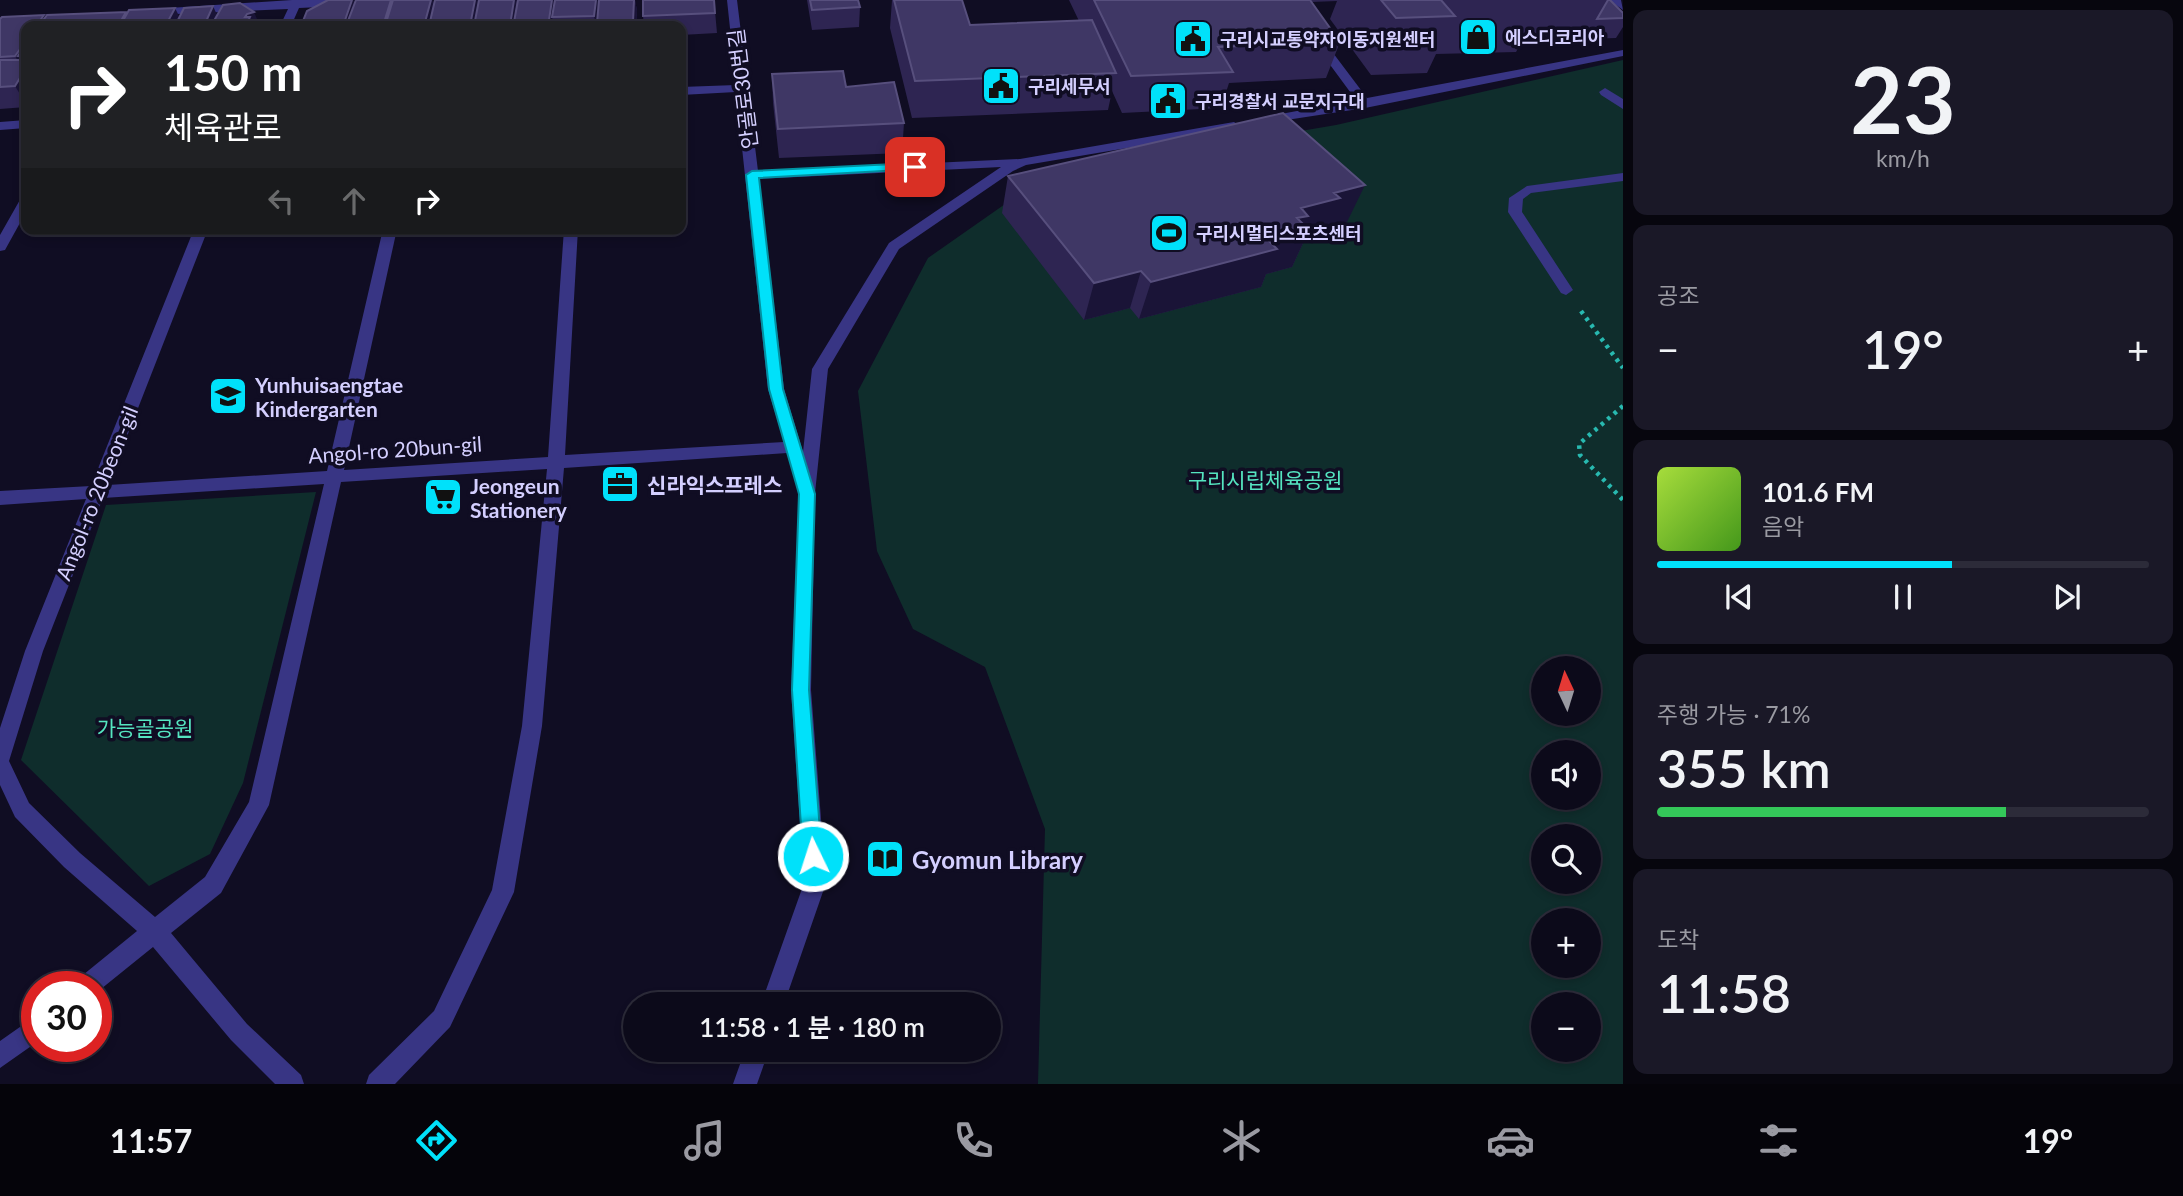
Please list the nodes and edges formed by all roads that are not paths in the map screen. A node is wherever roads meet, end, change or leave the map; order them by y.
1 (732, 0) edge
2 (1614, 0) edge
3 (296, 2) edge
4 (362, 2) edge
5 (1623, 7) edge
6 (144, 13) edge
7 (288, 21) edge
8 (1312, 31) edge
9 (1623, 53) edge
10 (743, 88) junction
11 (686, 91) edge
12 (1605, 92) dead end
13 (1364, 104) junction
14 (1623, 105) edge
15 (21, 124) edge
16 (0, 126) edge
17 (1023, 162) junction
18 (752, 175) junction
19 (1623, 177) edge
20 (21, 210) edge
21 (199, 235) edge
22 (389, 235) edge
23 (570, 235) edge
24 (0, 247) edge
25 (1566, 290) road end
26 (793, 447) junction
27 (556, 462) junction
28 (334, 476) junction
29 (97, 492) junction
30 (807, 494) junction
31 (0, 498) edge
32 (0, 761) edge
33 (155, 932) junction
34 (106, 971) edge
35 (777, 992) edge
36 (21, 1040) edge
37 (0, 1056) edge
38 (753, 1062) edge
39 (292, 1084) edge
40 (378, 1084) edge
41 (745, 1084) edge

1 - 10 street, 안골로30번길
2 - 5 street
3 - 4 street
3 - 6 street
3 - 7 street
8 - 13 street
9 - 13 street
10 - 11 street
10 - 18 street, 안골로30번길
12 - 14 street
13 - 17 street
15 - 16 street
17 - 18 street
17 - 30 street
18 - 26 street, 안골로30번길
19 - 25 street
20 - 24 street
21 - 29 street, Angol-ro 20beon-gil
22 - 28 street
23 - 27 street
26 - 27 street, Angol-ro 20bun-gil
26 - 30 street, 안골로30번길
27 - 28 street, Angol-ro 20bun-gil
27 - 40 street
28 - 29 street, Angol-ro 20bun-gil
28 - 33 street
29 - 31 street, Angol-ro 20bun-gil
29 - 32 street, Angol-ro 20beon-gil
30 - 35 street, 안골로30번길
32 - 33 street, Angol-ro 20beon-gil
33 - 34 street
33 - 39 street, Angol-ro 20beon-gil
36 - 37 street
38 - 41 street

